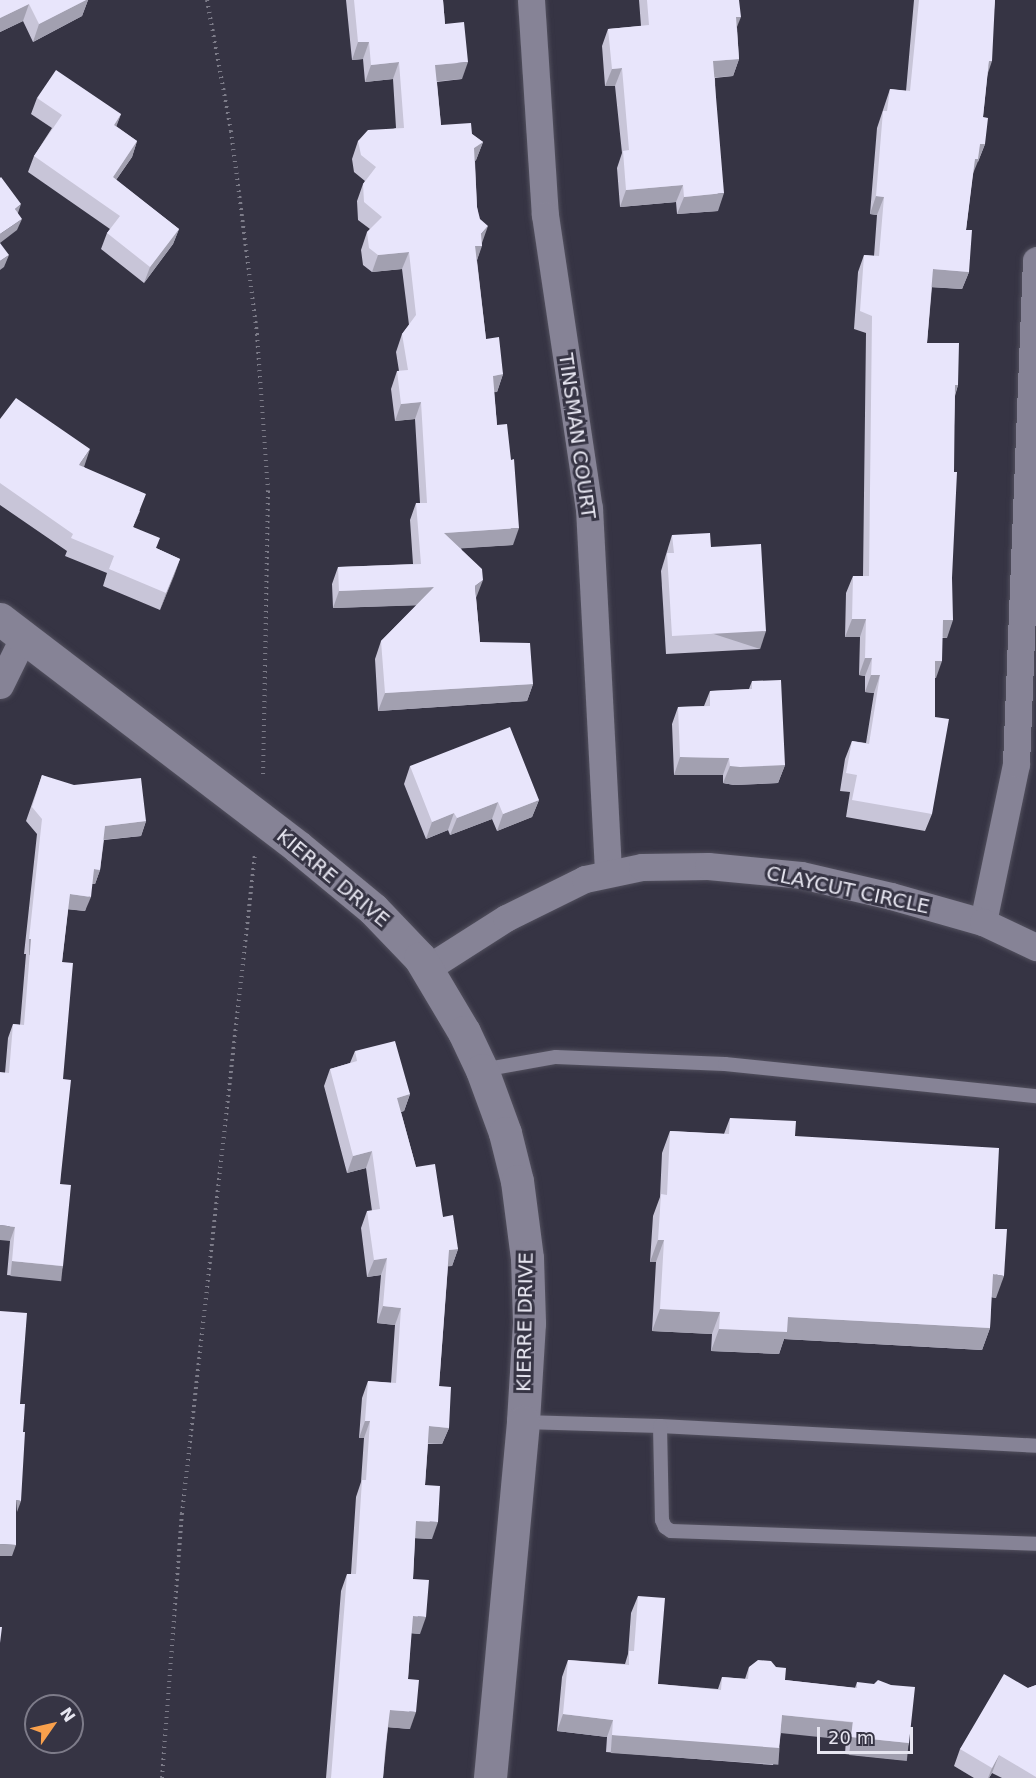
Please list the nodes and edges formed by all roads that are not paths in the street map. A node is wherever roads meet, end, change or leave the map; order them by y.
1 (531, 0) edge
2 (1036, 260) edge
3 (12, 629) edge
4 (0, 685) edge
5 (608, 872) junction
6 (983, 922) junction
7 (1036, 947) edge
8 (426, 969) junction
9 (482, 1070) junction
10 (1036, 1096) edge
11 (523, 1422) junction
12 (660, 1426) junction
13 (1036, 1446) edge
14 (1036, 1544) edge
15 (490, 1778) edge

1 - 5 street, TINSMAN COURT
2 - 6 street
3 - 4 street
3 - 8 street, KIERRE DRIVE
5 - 6 street, CLAYCUT CIRCLE
5 - 8 street, CLAYCUT CIRCLE
6 - 7 street, CLAYCUT CIRCLE
8 - 9 street, KIERRE DRIVE
9 - 10 lane
9 - 11 street, KIERRE DRIVE
11 - 12 lane
11 - 15 street, KIERRE DRIVE
12 - 13 lane
12 - 14 lane

